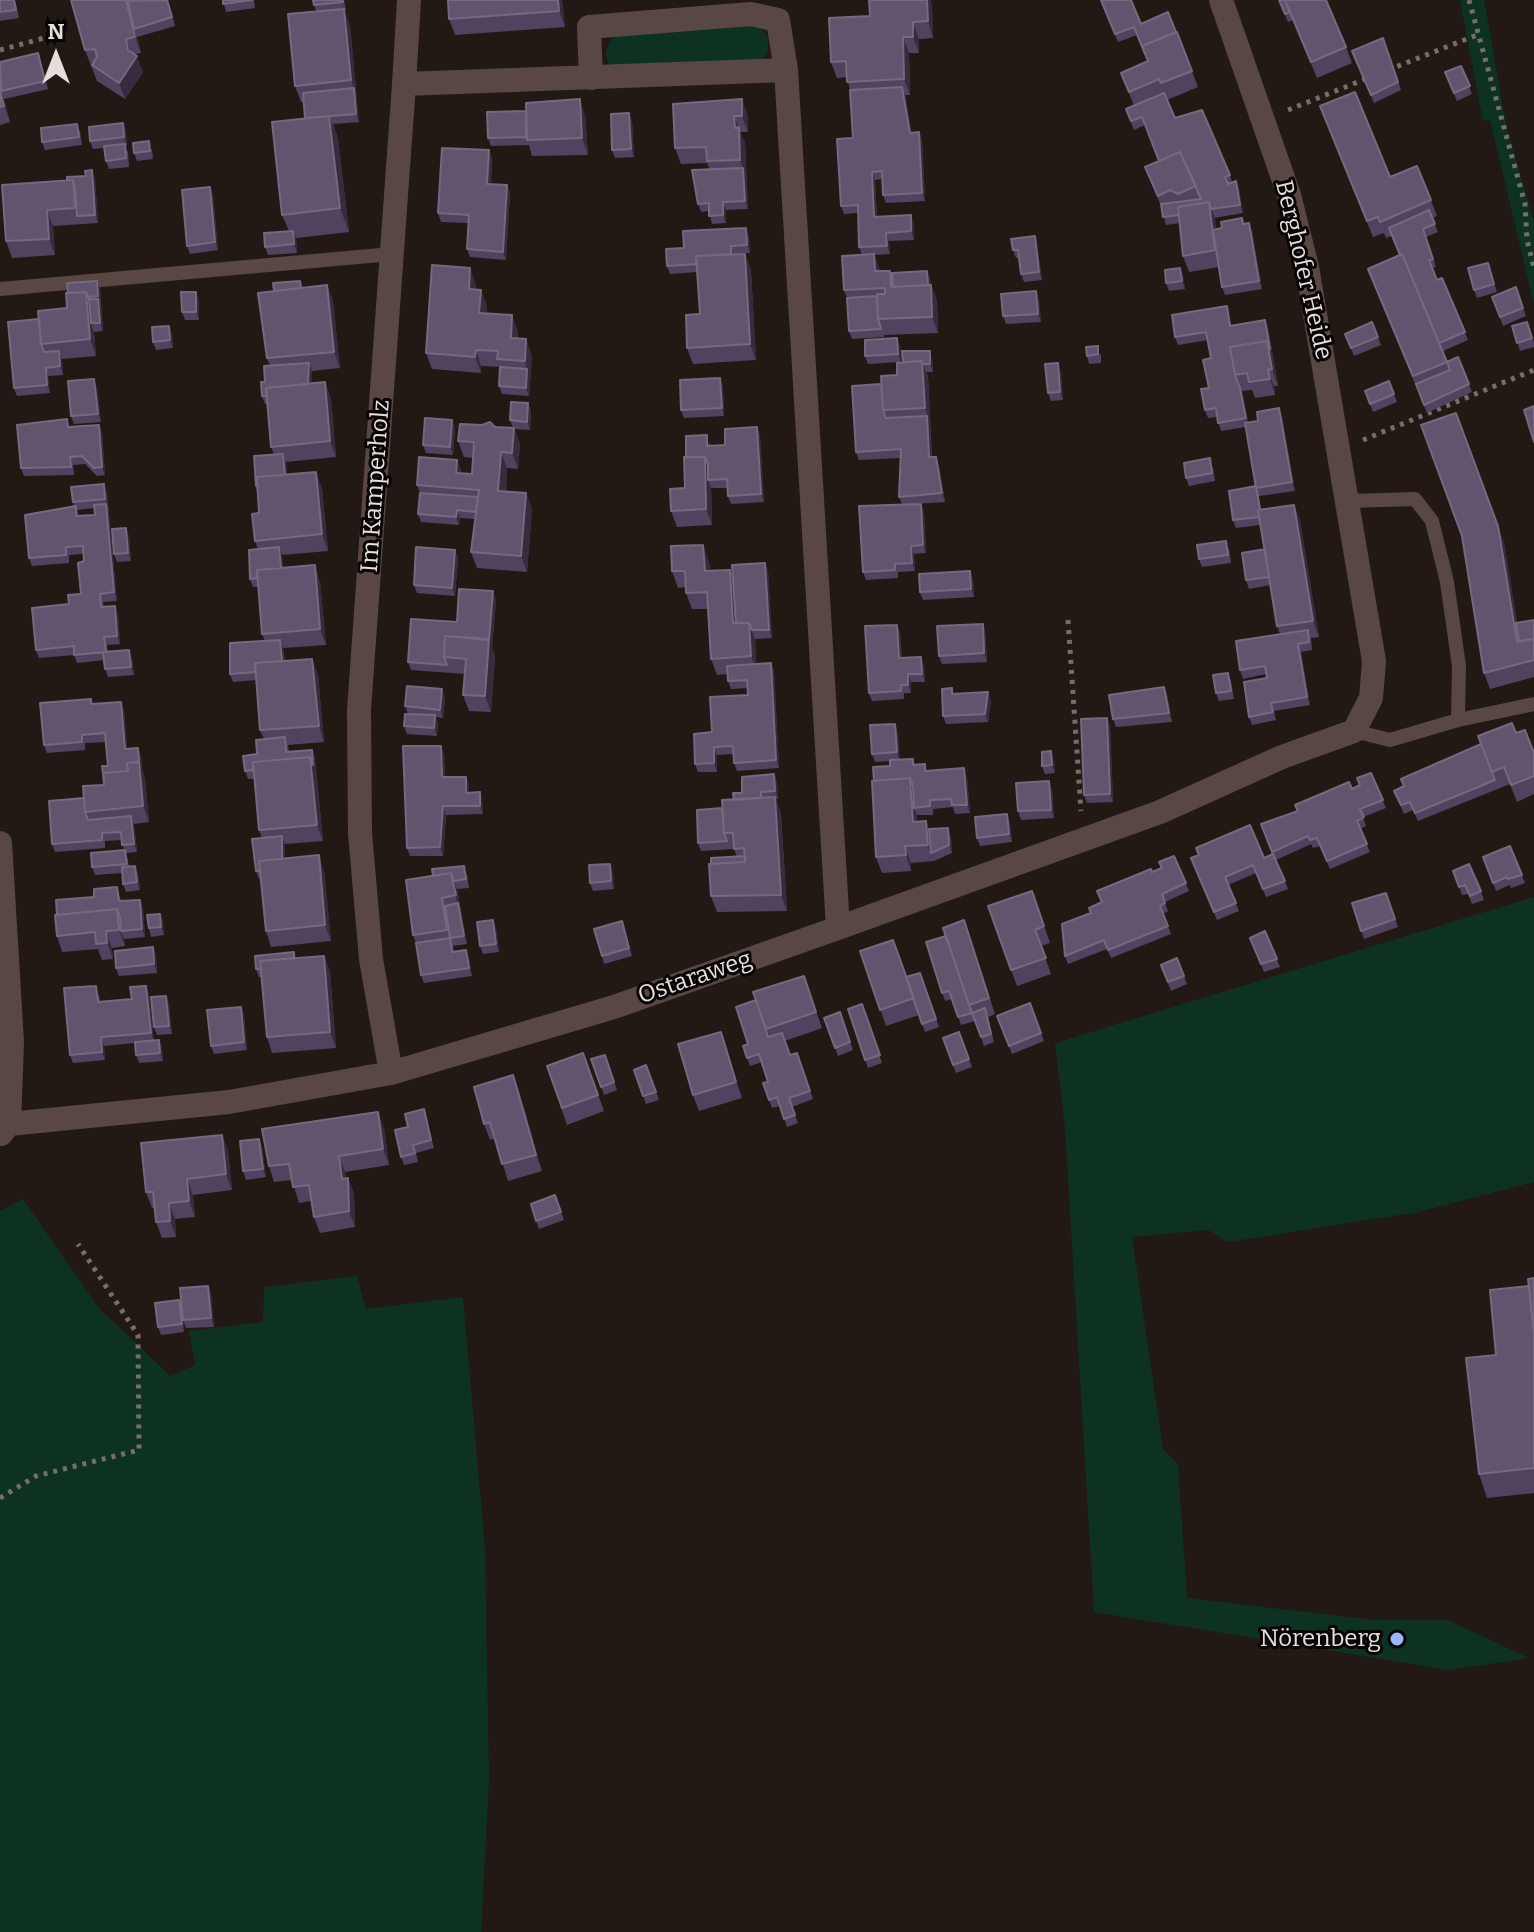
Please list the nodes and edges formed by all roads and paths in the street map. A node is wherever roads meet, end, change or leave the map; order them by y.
1 (409, 0) edge
2 (1221, 0) edge
3 (1469, 0) edge
4 (66, 32) dead end
5 (1477, 35) junction
6 (0, 50) edge
7 (786, 70) junction
8 (591, 78) junction
9 (404, 84) junction
10 (1263, 120) junction
11 (392, 254) junction
12 (1534, 268) edge
13 (0, 289) edge
14 (1534, 370) edge
15 (1340, 450) junction
16 (1349, 501) junction
17 (1068, 620) dead end
18 (1534, 704) edge
19 (1458, 720) junction
20 (1354, 731) junction
21 (1082, 840) junction
22 (0, 843) edge
23 (838, 928) junction
24 (391, 1073) junction
25 (4, 1130) edge
26 (78, 1244) dead end
27 (0, 1498) edge

1 - 9 street
2 - 10 street, Berghofer Heide
3 - 5 path
4 - 6 path
5 - 10 path
5 - 12 path
7 - 8 street
7 - 8 street
7 - 23 street
8 - 9 street
9 - 11 street, Im Kamperholz
10 - 15 street, Berghofer Heide
11 - 13 lane
11 - 24 street, Im Kamperholz
14 - 15 path
15 - 16 street, Berghofer Heide
16 - 19 lane
16 - 20 street, Berghofer Heide
17 - 21 path
18 - 19 lane
19 - 20 lane
20 - 21 street, Ostaraweg
21 - 23 street, Ostaraweg
22 - 25 street
23 - 24 street, Ostaraweg
24 - 25 street, Ostaraweg
26 - 27 path

